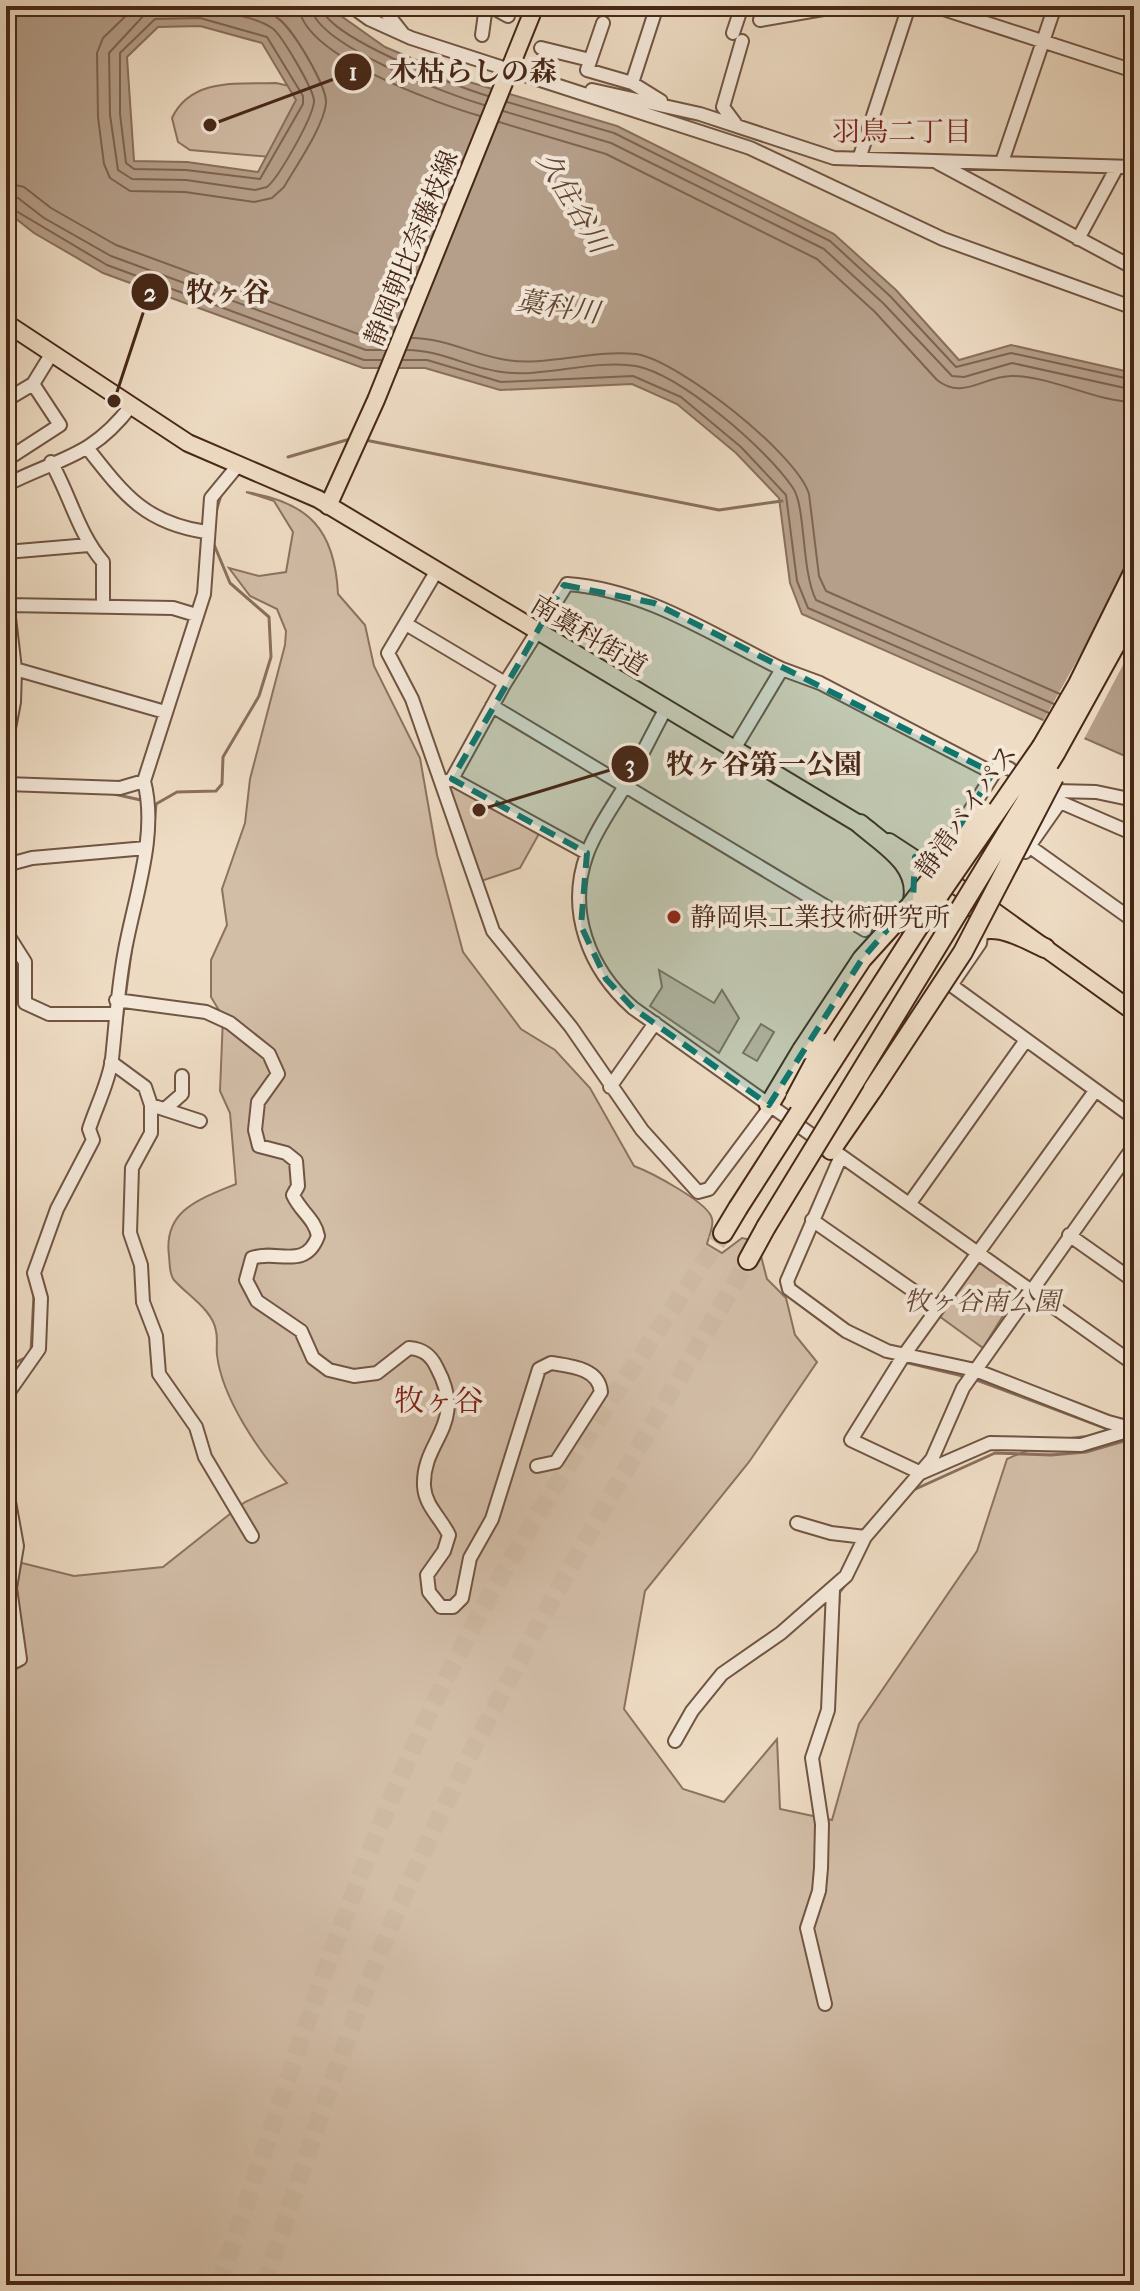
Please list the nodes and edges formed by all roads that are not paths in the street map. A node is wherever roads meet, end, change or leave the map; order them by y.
1 (351, 6) edge
2 (381, 6) edge
3 (488, 6) edge
4 (535, 6) edge
5 (657, 6) edge
6 (742, 6) edge
7 (824, 6) edge
8 (909, 6) edge
9 (934, 6) edge
10 (1055, 6) edge
11 (786, 11) edge
12 (508, 16) dead end
13 (760, 20) dead end
14 (603, 23) dead end
15 (404, 35) junction
16 (482, 35) dead end
17 (1044, 42) junction
18 (541, 48) dead end
19 (590, 60) junction
20 (1134, 71) edge
21 (508, 72) junction
22 (632, 83) junction
23 (566, 88) junction
24 (664, 103) junction
25 (735, 124) junction
26 (859, 159) junction
27 (935, 162) junction
28 (1002, 162) junction
29 (1117, 167) junction
30 (1134, 167) edge
31 (1078, 239) junction
32 (1134, 263) edge
33 (1134, 305) edge
34 (6, 323) edge
35 (52, 353) junction
36 (33, 384) junction
37 (6, 400) edge
38 (131, 406) junction
39 (89, 450) junction
40 (6, 460) edge
41 (51, 462) junction
42 (239, 464) junction
43 (6, 485) edge
44 (328, 506) junction
45 (206, 532) junction
46 (89, 545) junction
47 (6, 552) edge
48 (1134, 571) edge
49 (436, 572) junction
50 (7, 598) edge
51 (103, 607) junction
52 (1134, 611) edge
53 (196, 615) junction
54 (406, 624) junction
55 (536, 631) junction
56 (1097, 664) junction
57 (15, 669) junction
58 (782, 669) junction
59 (505, 683) junction
60 (492, 706) junction
61 (666, 708) junction
62 (165, 712) junction
63 (6, 744) edge
64 (734, 749) junction
65 (1010, 769) dead end
66 (993, 773) junction
67 (144, 781) junction
68 (446, 782) junction
69 (6, 784) edge
70 (625, 785) junction
71 (1134, 800) edge
72 (1060, 802) junction
73 (860, 824) junction
74 (1134, 834) edge
75 (1029, 846) junction
76 (146, 848) junction
77 (587, 853) junction
78 (6, 865) edge
79 (933, 868) junction
80 (913, 900) junction
81 (984, 904) junction
82 (1134, 921) edge
83 (982, 929) junction
84 (865, 930) dead end
85 (6, 932) edge
86 (961, 939) junction
87 (1045, 948) junction
88 (951, 985) junction
89 (118, 1000) junction
90 (1134, 1012) edge
91 (114, 1014) junction
92 (655, 1023) junction
93 (1026, 1040) junction
94 (111, 1062) junction
95 (182, 1076) dead end
96 (871, 1082) junction
97 (610, 1087) junction
98 (1095, 1091) junction
99 (151, 1105) junction
100 (770, 1105) junction
101 (166, 1108) junction
102 (858, 1112) junction
103 (1134, 1118) edge
104 (200, 1121) dead end
105 (1134, 1146) edge
106 (836, 1153) junction
107 (910, 1203) junction
108 (738, 1208) junction
109 (812, 1220) junction
110 (766, 1227) junction
111 (723, 1233) tunnel mouth
112 (1069, 1235) junction
113 (978, 1251) junction
114 (748, 1260) tunnel mouth
115 (1134, 1281) edge
116 (1030, 1290) junction
117 (938, 1308) junction
118 (904, 1355) junction
119 (1134, 1364) edge
120 (975, 1370) junction
121 (6, 1396) edge
122 (537, 1466) dead end
123 (921, 1473) junction
124 (6, 1485) edge
125 (797, 1523) dead end
126 (252, 1536) dead end
127 (865, 1537) junction
128 (833, 1590) junction
129 (6, 1666) edge
130 (675, 1741) dead end
131 (825, 2004) dead end

1 - 15 street
2 - 15 street
3 - 12 street
3 - 16 street
4 - 21 main road, 静岡朝比奈藤枝線
5 - 22 street
6 - 25 street
7 - 11 street
8 - 26 street
9 - 17 street
10 - 17 street
11 - 13 street
14 - 19 street
15 - 21 street
17 - 20 street
17 - 28 street
18 - 19 street
19 - 22 street
21 - 23 street
21 - 44 main road, 静岡朝比奈藤枝線
22 - 24 street
23 - 24 street
23 - 33 street
24 - 25 street
25 - 26 street
26 - 27 street
27 - 28 street
27 - 31 street
28 - 29 street
29 - 30 street
29 - 31 street
31 - 32 street
34 - 35 main road, 南藁科街道
35 - 36 street
35 - 38 main road, 南藁科街道
36 - 37 street
36 - 40 street
38 - 39 street
38 - 42 main road, 南藁科街道
39 - 41 street
39 - 45 street
41 - 43 street
41 - 46 street
42 - 44 main road, 南藁科街道
42 - 45 street
44 - 49 main road, 南藁科街道
45 - 53 street
46 - 47 street
46 - 51 street
48 - 56 highway, 静清バイパス
49 - 54 street
49 - 55 main road, 南藁科街道
50 - 51 street
50 - 57 street
51 - 53 street
52 - 56 highway, 静清バイパス
53 - 62 street
54 - 59 street
54 - 68 street
55 - 58 street
55 - 59 street
55 - 61 main road, 南藁科街道
56 - 96 highway, bridge
56 - 100 highway, bridge
56 - 108 highway, 静清バイパス, bridge
56 - 110 highway, 静清バイパス, bridge
57 - 62 street
57 - 63 street
58 - 64 street
58 - 66 street
59 - 60 street
60 - 68 street
60 - 70 street
61 - 64 main road, 南藁科街道
61 - 70 street
62 - 67 street
64 - 73 main road, 南藁科街道
65 - 66 street
66 - 79 street
67 - 69 street
67 - 76 street
68 - 77 street
68 - 97 street
70 - 77 street
70 - 84 street
71 - 72 street
72 - 74 street
72 - 75 street
73 - 79 main road, 南藁科街道
73 - 80 highway
75 - 81 street
75 - 82 street
76 - 78 street
76 - 89 street
77 - 92 street
79 - 80 highway
79 - 81 main road, 南藁科街道
80 - 108 highway, bridge
81 - 86 highway
81 - 87 main road, 南藁科街道
83 - 86 highway
83 - 87 highway
83 - 88 street
85 - 91 street
86 - 96 highway
87 - 90 main road, 南藁科街道
88 - 93 street
88 - 102 street
89 - 91 street
89 - 122 street
91 - 94 street
92 - 97 street
92 - 100 street
93 - 98 street
93 - 107 street
94 - 99 street
94 - 121 street
95 - 101 street
96 - 102 highway
96 - 110 highway, bridge
97 - 100 street
98 - 103 street
98 - 113 street
99 - 101 street
99 - 126 street
100 - 106 street
101 - 104 street
102 - 106 highway
105 - 112 street
106 - 107 street
106 - 109 street
107 - 113 street
108 - 111 highway, 静清バイパス
109 - 117 street
109 - 118 street
110 - 114 highway, 静清バイパス
112 - 115 street
112 - 116 street
113 - 116 street
113 - 117 street
116 - 119 street
116 - 120 street
117 - 118 street
118 - 120 street
118 - 123 street
120 - 123 street
120 - 123 street
123 - 127 street
124 - 129 street
125 - 127 street
127 - 128 street
128 - 130 street
128 - 131 street

